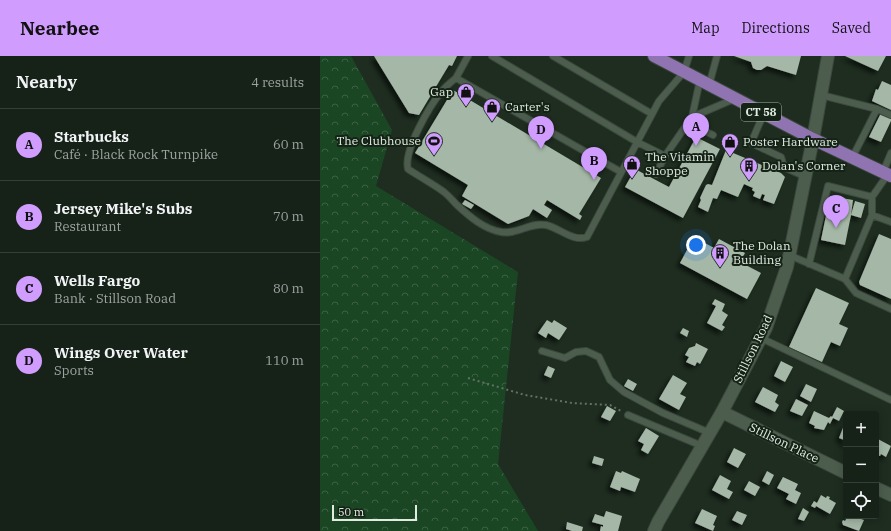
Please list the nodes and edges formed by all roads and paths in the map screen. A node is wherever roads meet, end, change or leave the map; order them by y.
1 (468, 56) edge
2 (492, 56) edge
3 (553, 56) edge
4 (654, 56) edge
5 (689, 56) edge
6 (717, 56) edge
7 (828, 56) edge
8 (499, 58) edge
9 (684, 72) junction
10 (456, 78) junction
11 (704, 82) junction
12 (821, 95) junction
13 (735, 98) junction
14 (877, 109) junction
15 (764, 113) junction
16 (652, 114) junction
17 (891, 115) edge
18 (690, 120) junction
19 (713, 136) dead end
20 (813, 139) junction
21 (637, 142) junction
22 (891, 154) edge
23 (665, 156) junction
24 (852, 158) junction
25 (621, 172) junction
26 (656, 174) dead end
27 (887, 174) edge
28 (806, 176) junction
29 (872, 197) junction
30 (872, 215) junction
31 (891, 222) edge
32 (789, 255) junction
33 (810, 264) junction
34 (845, 279) junction
35 (891, 309) edge
36 (760, 338) junction
37 (542, 351) dead end
38 (468, 378) dead end
39 (891, 400) edge
40 (722, 412) junction
41 (628, 416) joint
42 (710, 433) junction
43 (702, 446) junction
44 (843, 472) edge
45 (879, 489) edge
46 (891, 495) edge
47 (654, 531) edge

1 - 10 lane
2 - 8 lane
3 - 16 lane
4 - 9 main road, CT 58
5 - 9 lane
6 - 11 lane
7 - 12 main road, Stillson Road
8 - 21 lane
9 - 11 main road, CT 58
9 - 16 lane
10 - 25 lane
10 - 25 lane
11 - 13 main road, CT 58
11 - 18 lane
12 - 14 lane
12 - 20 main road, Stillson Road
13 - 15 main road, CT 58
13 - 18 lane
14 - 17 lane
14 - 24 lane
15 - 20 main road, CT 58
15 - 28 lane
16 - 21 lane
18 - 19 lane
18 - 23 lane
20 - 24 main road, CT 58
20 - 28 main road, Stillson Road
21 - 23 lane
21 - 25 lane
22 - 27 lane
23 - 26 lane
24 - 27 main road, CT 58
27 - 29 lane
28 - 32 main road, Stillson Road
29 - 30 lane
29 - 33 lane
30 - 31 lane
30 - 34 lane
32 - 33 lane
32 - 36 main road, Stillson Road
33 - 34 lane
34 - 35 lane
36 - 39 lane
36 - 40 main road, Stillson Road
37 - 42 lane
38 - 41 path
40 - 42 main road, Stillson Road
40 - 44 main road, Stillson Place
41 - 43 lane
42 - 43 main road, Stillson Road
43 - 47 main road, Stillson Road
45 - 46 main road

